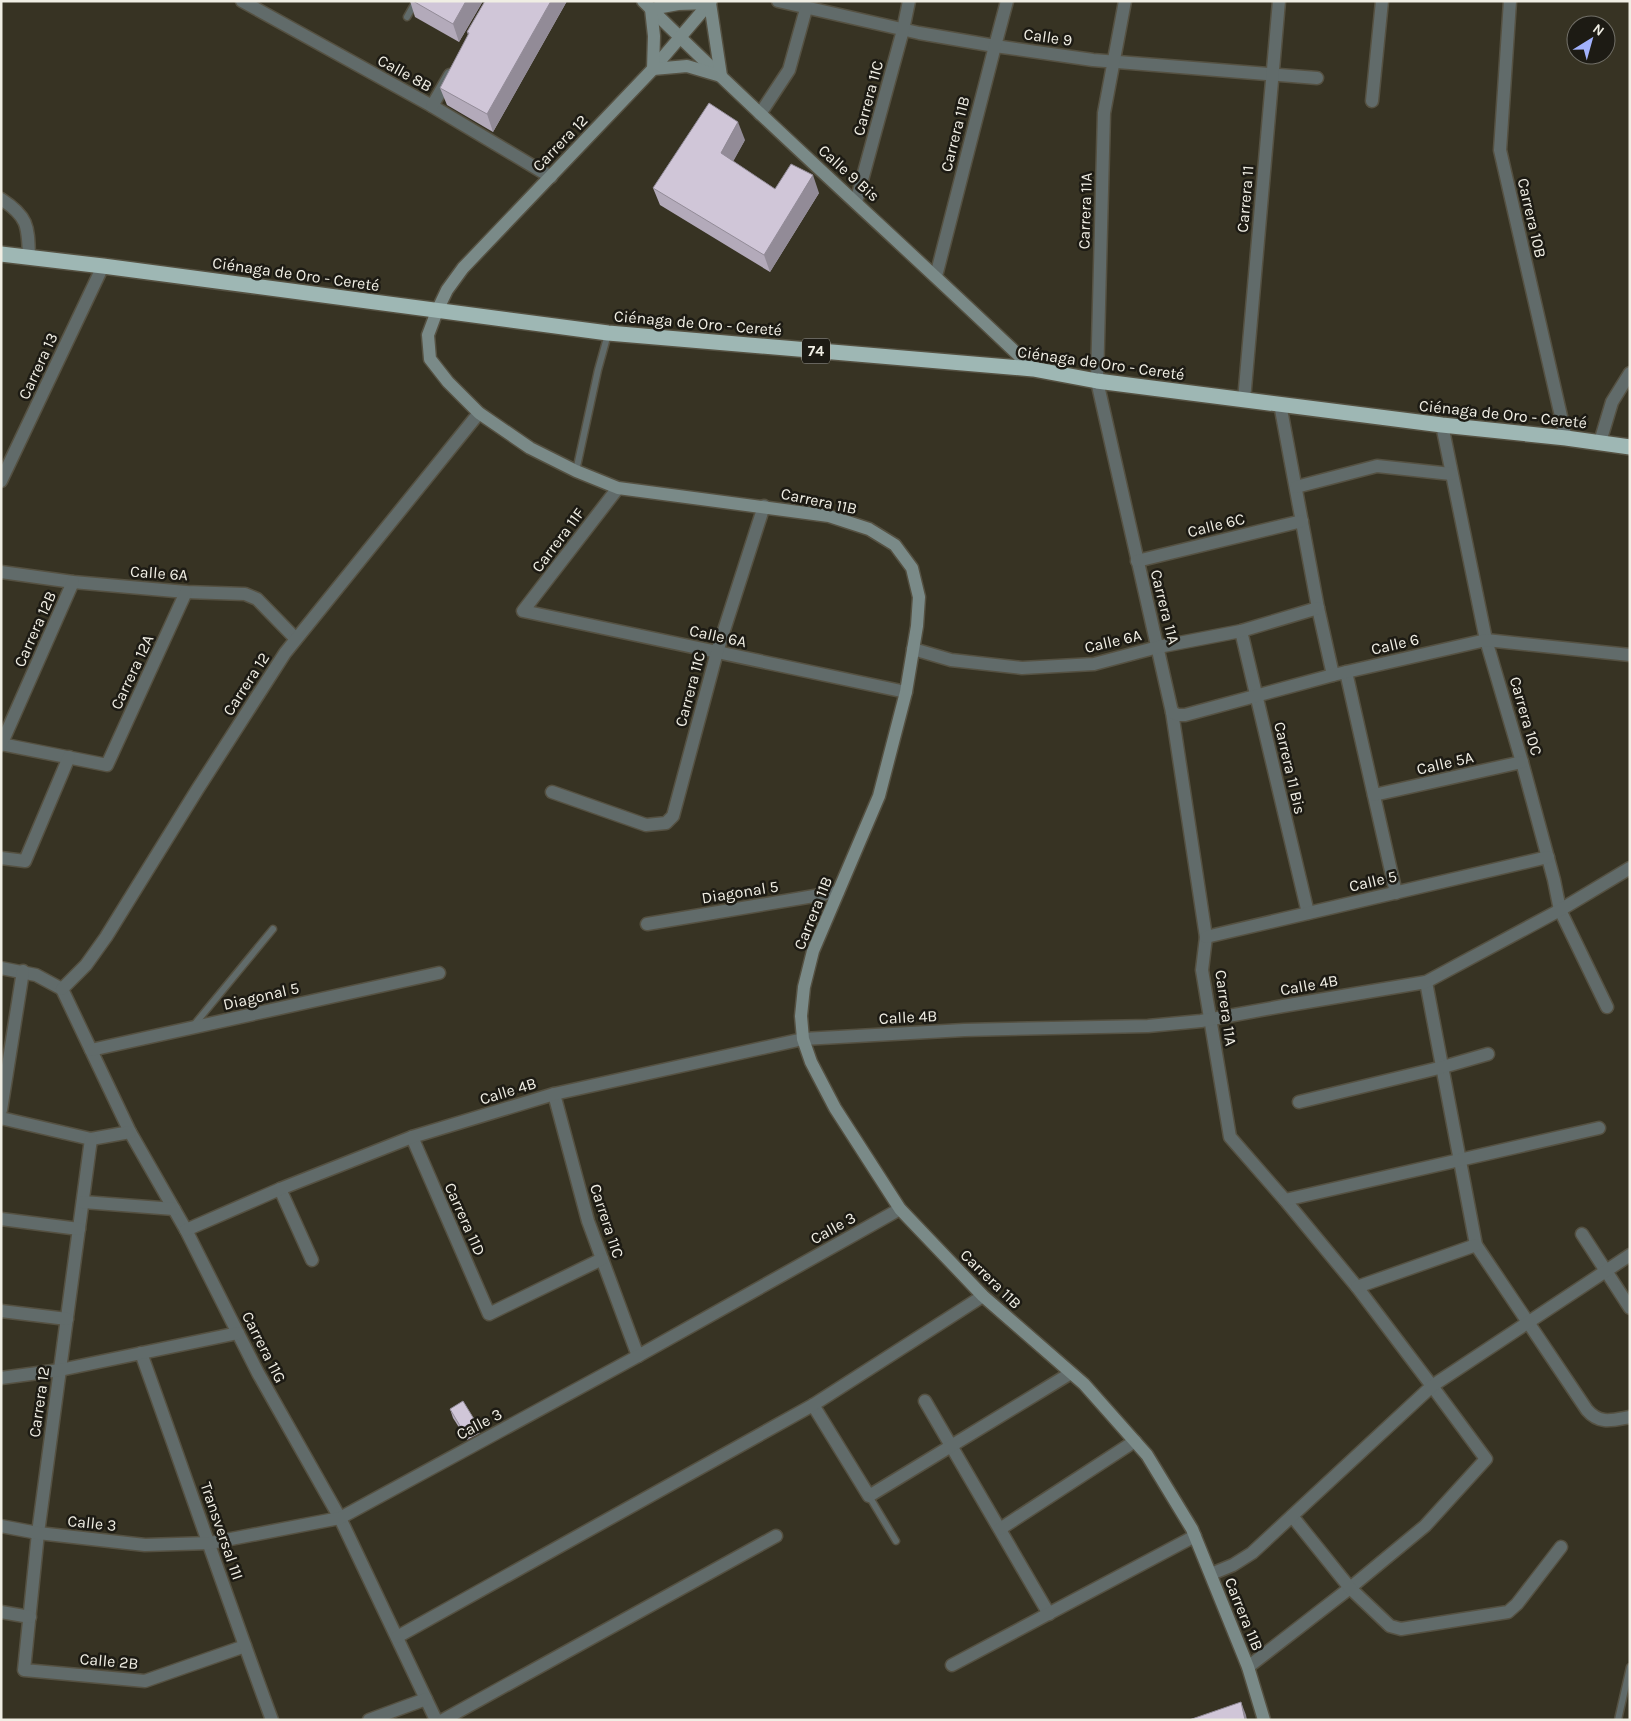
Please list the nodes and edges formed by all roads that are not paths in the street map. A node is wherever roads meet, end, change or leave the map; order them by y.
1 (242, 1) edge
2 (416, 1) edge
3 (778, 1) edge
4 (909, 1) edge
5 (1008, 1) edge
6 (1125, 1) edge
7 (1279, 1) edge
8 (1382, 1) edge
9 (1510, 1) edge
10 (711, 2) edge
11 (677, 3) edge
12 (647, 5) edge
13 (806, 9) junction
14 (407, 17) dead end
15 (903, 30) junction
16 (681, 37) junction
17 (995, 46) junction
18 (1115, 61) junction
19 (455, 66) edge
20 (654, 69) junction
21 (1272, 75) junction
22 (720, 76) junction
23 (1316, 78) dead end
24 (1372, 101) dead end
25 (432, 106) junction
26 (760, 114) junction
27 (551, 177) junction
28 (1, 199) edge
29 (856, 202) junction
30 (1, 254) edge
31 (30, 258) junction
32 (103, 266) junction
33 (936, 276) junction
34 (436, 311) junction
35 (608, 333) junction
36 (1033, 369) junction
37 (1630, 373) edge
38 (1097, 382) junction
39 (1244, 400) junction
40 (1280, 404) junction
41 (479, 413) junction
42 (1442, 425) junction
43 (1566, 438) junction
44 (1600, 442) junction
45 (1630, 447) edge
46 (576, 471) junction
47 (1451, 474) junction
48 (1, 481) edge
49 (1296, 487) junction
50 (618, 488) junction
51 (764, 506) junction
52 (1302, 521) junction
53 (1137, 561) junction
54 (1, 572) edge
55 (73, 582) junction
56 (186, 592) junction
57 (1318, 608) junction
58 (523, 611) joint
59 (1241, 631) junction
60 (296, 640) junction
61 (1486, 640) junction
62 (1158, 647) junction
63 (913, 649) junction
64 (718, 652) junction
65 (1630, 655) edge
66 (1339, 674) junction
67 (906, 692) junction
68 (1257, 696) junction
69 (1172, 712) junction
70 (1, 744) edge
71 (69, 757) junction
72 (1522, 762) junction
73 (552, 792) dead end
74 (1374, 796) junction
75 (1548, 857) junction
76 (1, 858) edge
77 (1630, 868) edge
78 (838, 892) junction
79 (1396, 893) junction
80 (1560, 910) junction
81 (1308, 913) junction
82 (647, 924) dead end
83 (272, 929) dead end
84 (1206, 937) junction
85 (1, 968) edge
86 (24, 971) junction
87 (439, 973) dead end
88 (1426, 982) junction
89 (62, 989) junction
90 (1607, 1007) dead end
91 (1210, 1020) junction
92 (192, 1028) junction
93 (804, 1039) junction
94 (91, 1050) junction
95 (1488, 1054) dead end
96 (1443, 1067) junction
97 (554, 1094) junction
98 (1299, 1102) dead end
99 (1, 1110) edge
100 (1, 1118) edge
101 (1599, 1128) dead end
102 (130, 1132) junction
103 (412, 1137) junction
104 (91, 1139) junction
105 (1460, 1160) junction
106 (280, 1189) junction
107 (1285, 1200) junction
108 (82, 1202) junction
109 (174, 1209) junction
110 (900, 1209) junction
111 (1, 1219) edge
112 (79, 1229) junction
113 (186, 1230) junction
114 (1582, 1234) dead end
115 (1476, 1245) junction
116 (1630, 1256) edge
117 (602, 1259) junction
118 (312, 1260) dead end
119 (1607, 1270) junction
120 (1357, 1287) junction
121 (983, 1296) junction
122 (1630, 1308) edge
123 (1, 1310) edge
124 (67, 1319) junction
125 (1528, 1321) junction
126 (238, 1333) junction
127 (141, 1353) junction
128 (638, 1356) junction
129 (60, 1370) junction
130 (1071, 1373) junction
131 (1, 1378) edge
132 (1432, 1386) junction
133 (925, 1401) dead end
134 (813, 1405) junction
135 (1630, 1417) edge
136 (1135, 1441) junction
137 (950, 1445) junction
138 (869, 1496) junction
139 (1292, 1516) junction
140 (340, 1518) junction
141 (1, 1526) edge
142 (1000, 1529) junction
143 (38, 1533) junction
144 (776, 1536) dead end
145 (1195, 1536) junction
146 (896, 1541) dead end
147 (210, 1543) junction
148 (1561, 1547) dead end
149 (1211, 1574) junction
150 (1350, 1588) junction
151 (1, 1612) edge
152 (1049, 1614) junction
153 (30, 1617) junction
154 (397, 1637) junction
155 (245, 1646) junction
156 (952, 1665) dead end
157 (1248, 1667) junction
158 (1630, 1667) edge
159 (24, 1670) joint
160 (426, 1699) junction
161 (272, 1720) edge
162 (368, 1720) edge
163 (436, 1720) edge
164 (443, 1720) edge
165 (1264, 1720) edge
166 (1618, 1720) edge

1 - 25 street, Calle 8B
2 - 14 lane
3 - 13 street, Calle 9
4 - 15 street, Carrera 11C
5 - 17 street, Carrera 11B
6 - 18 street, Carrera 11A
7 - 21 street, Carrera 11
8 - 24 street
9 - 43 street, Carrera 10B
10 - 11 street
10 - 16 street, Carrera 12
10 - 22 street
11 - 12 street
12 - 16 street, Calle 9 Bis
12 - 20 street
13 - 15 street, Calle 9
13 - 26 street
15 - 17 street, Calle 9
15 - 29 street, Carrera 11C
16 - 20 street, Carrera 12
16 - 22 street, Calle 9 Bis
17 - 18 street, Calle 9
17 - 33 street, Carrera 11B
18 - 21 street, Calle 9
18 - 38 street, Carrera 11A
19 - 25 street
20 - 22 street
20 - 27 street, Carrera 12
21 - 23 street, Calle 9
21 - 39 street, Carrera 11
22 - 26 street, Calle 9 Bis
25 - 27 street, Calle 8B
26 - 29 street, Calle 9 Bis
27 - 34 street, Carrera 12
28 - 31 street
29 - 33 street, Calle 9 Bis
30 - 31 highway, Ciénaga de Oro - Cereté / 74
31 - 32 highway, Ciénaga de Oro - Cereté / 74
32 - 34 highway, Ciénaga de Oro - Cereté / 74
32 - 48 street, Carrera 13
33 - 36 street, Calle 9 Bis
34 - 35 highway, Ciénaga de Oro - Cereté / 74
34 - 41 street, Carrera 11B
35 - 36 highway, Ciénaga de Oro - Cereté / 74
35 - 46 lane
36 - 38 highway, Ciénaga de Oro - Cereté / 74
37 - 44 street
38 - 39 highway, Ciénaga de Oro - Cereté / 74
38 - 53 street, Carrera 11A
39 - 40 highway, Ciénaga de Oro - Cereté / 74
40 - 42 highway, Ciénaga de Oro - Cereté / 74
40 - 49 street
41 - 46 street, Carrera 11B
41 - 60 street, Carrera 12
42 - 43 highway, Ciénaga de Oro - Cereté / 74
42 - 47 street, Carrera 10C
43 - 44 highway, Ciénaga de Oro - Cereté / 74
44 - 45 highway, Ciénaga de Oro - Cereté / 74
46 - 50 street, Carrera 11B
47 - 49 street
47 - 61 street, Carrera 10C
49 - 52 street
50 - 51 street, Carrera 11B
50 - 58 street, Carrera 11F
51 - 63 street, Carrera 11B
51 - 64 street, Carrera 11C
52 - 53 street, Calle 6C
52 - 57 street
53 - 62 street, Carrera 11A
54 - 55 street, Calle 6A
55 - 56 street, Calle 6A
55 - 70 street, Carrera 12B
56 - 60 street, Calle 6A
56 - 71 street, Carrera 12A
57 - 59 street, Calle 6A
57 - 66 street
58 - 64 street, Calle 6A
59 - 62 street, Calle 6A
59 - 68 street, Carrera 11 Bis
60 - 89 street, Carrera 12
61 - 65 street, Calle 6
61 - 66 street, Calle 6
61 - 72 street, Carrera 10C
62 - 63 street, Calle 6A
62 - 69 street, Carrera 11A
63 - 67 street, Carrera 11B
64 - 67 street, Calle 6A
64 - 73 street, Carrera 11C
66 - 68 street, Calle 6
66 - 74 street
67 - 78 street, Carrera 11B
68 - 69 street, Calle 6
68 - 81 street, Carrera 11 Bis
69 - 84 street, Carrera 11A
70 - 71 street
71 - 76 street
72 - 74 street, Calle 5A
72 - 75 street, Carrera 10C
74 - 79 street
75 - 79 street, Calle 5
75 - 80 street, Carrera 10C
77 - 80 street, Calle 4B
78 - 82 street, Diagonal 5
78 - 93 street, Carrera 11B
79 - 81 street, Calle 5
80 - 88 street, Calle 4B
80 - 90 street, Carrera 10C
81 - 84 street, Calle 5
83 - 92 lane
84 - 91 street, Carrera 11A
85 - 86 street
86 - 89 street
86 - 99 street
87 - 92 street, Diagonal 5
88 - 91 street, Calle 4B
88 - 96 street
89 - 94 street, Carrera 11G
91 - 93 street, Calle 4B
91 - 107 street, Carrera 11A
92 - 94 street, Diagonal 5
93 - 97 street, Calle 4B
93 - 110 street, Carrera 11B
94 - 102 street, Carrera 11G
95 - 96 street
96 - 98 street
96 - 105 street
97 - 103 street, Calle 4B
97 - 117 street, Carrera 11C
100 - 104 street
101 - 105 street
102 - 104 street
102 - 109 street, Carrera 11G
103 - 106 street, Calle 4B
103 - 117 street, Carrera 11D
104 - 108 street, Carrera 12
105 - 107 street
105 - 115 street
106 - 113 street, Calle 4B
106 - 118 street
107 - 120 street, Carrera 11A
108 - 109 street
108 - 112 street, Carrera 12
109 - 113 street, Carrera 11G
110 - 121 street, Carrera 11B
110 - 128 street, Calle 3
111 - 112 street
112 - 124 street, Carrera 12
113 - 126 street, Carrera 11G
114 - 119 street
115 - 120 street
115 - 125 street
116 - 119 street
117 - 128 street, Carrera 11C
119 - 122 street
119 - 125 street
120 - 132 street, Carrera 11A
121 - 130 street, Carrera 11B
121 - 134 street
123 - 124 street
124 - 129 street, Carrera 12
125 - 132 street
125 - 135 street
126 - 127 street
126 - 140 street, Carrera 11G
127 - 129 street
127 - 147 street, Transversal 11I
128 - 140 street, Calle 3
129 - 131 street
129 - 143 street, Carrera 12
130 - 136 street, Carrera 11B
130 - 137 street
132 - 139 street
132 - 150 street, Carrera 11A
133 - 137 street
134 - 138 street
134 - 154 street
136 - 142 street
136 - 145 street, Carrera 11B
137 - 138 street
137 - 142 street
138 - 146 lane
139 - 149 street
139 - 150 street
140 - 147 street, Calle 3
140 - 154 street, Carrera 11G
141 - 143 street, Calle 3
142 - 152 street
143 - 147 street, Calle 3
143 - 153 street, Carrera 12
144 - 164 street
145 - 149 street, Carrera 11B
145 - 152 street
147 - 155 street, Transversal 11I
148 - 150 street
149 - 157 street, Carrera 11B
150 - 157 street
151 - 153 street
152 - 156 street
153 - 159 street, Carrera 12
154 - 160 street, Carrera 11G
155 - 159 street, Calle 2B
155 - 161 street, Transversal 11I
157 - 165 street, Carrera 11B
158 - 166 lane
160 - 162 street
160 - 163 street, Carrera 11G

